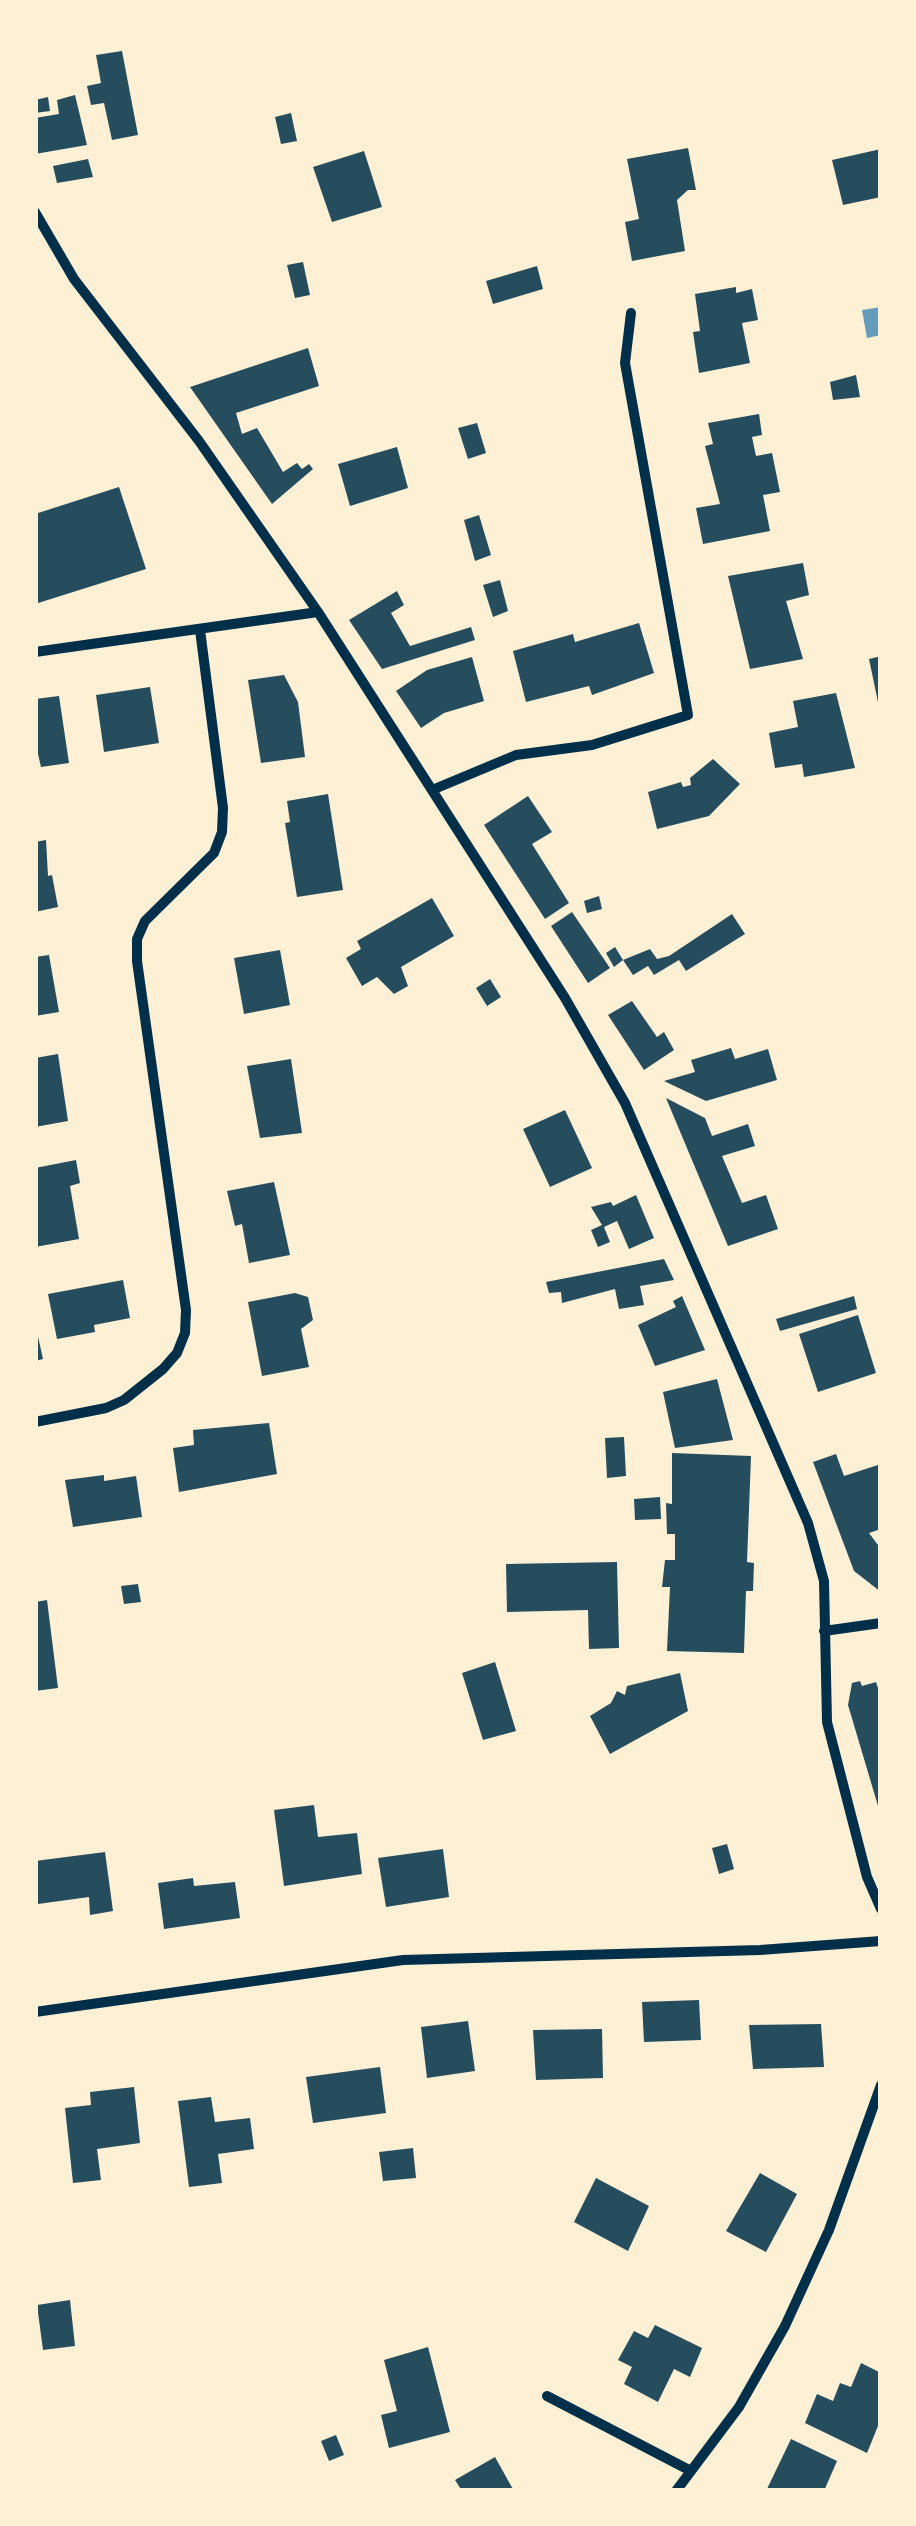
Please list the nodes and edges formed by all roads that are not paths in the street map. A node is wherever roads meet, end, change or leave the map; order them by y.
1 (35, 212) edge
2 (631, 312) dead end
3 (318, 612) junction
4 (200, 630) junction
5 (35, 652) edge
6 (432, 790) junction
7 (35, 1422) edge
8 (881, 1623) edge
9 (824, 1631) junction
10 (881, 1908) edge
11 (881, 1940) edge
12 (35, 2012) edge
13 (881, 2085) edge
14 (546, 2396) dead end
15 (691, 2472) junction
16 (676, 2491) edge

1 - 3 street
2 - 6 street
3 - 4 street
3 - 6 street
4 - 5 street
4 - 7 street
6 - 9 street
8 - 9 street
9 - 10 street
11 - 12 street
13 - 15 street
14 - 15 street
15 - 16 street

